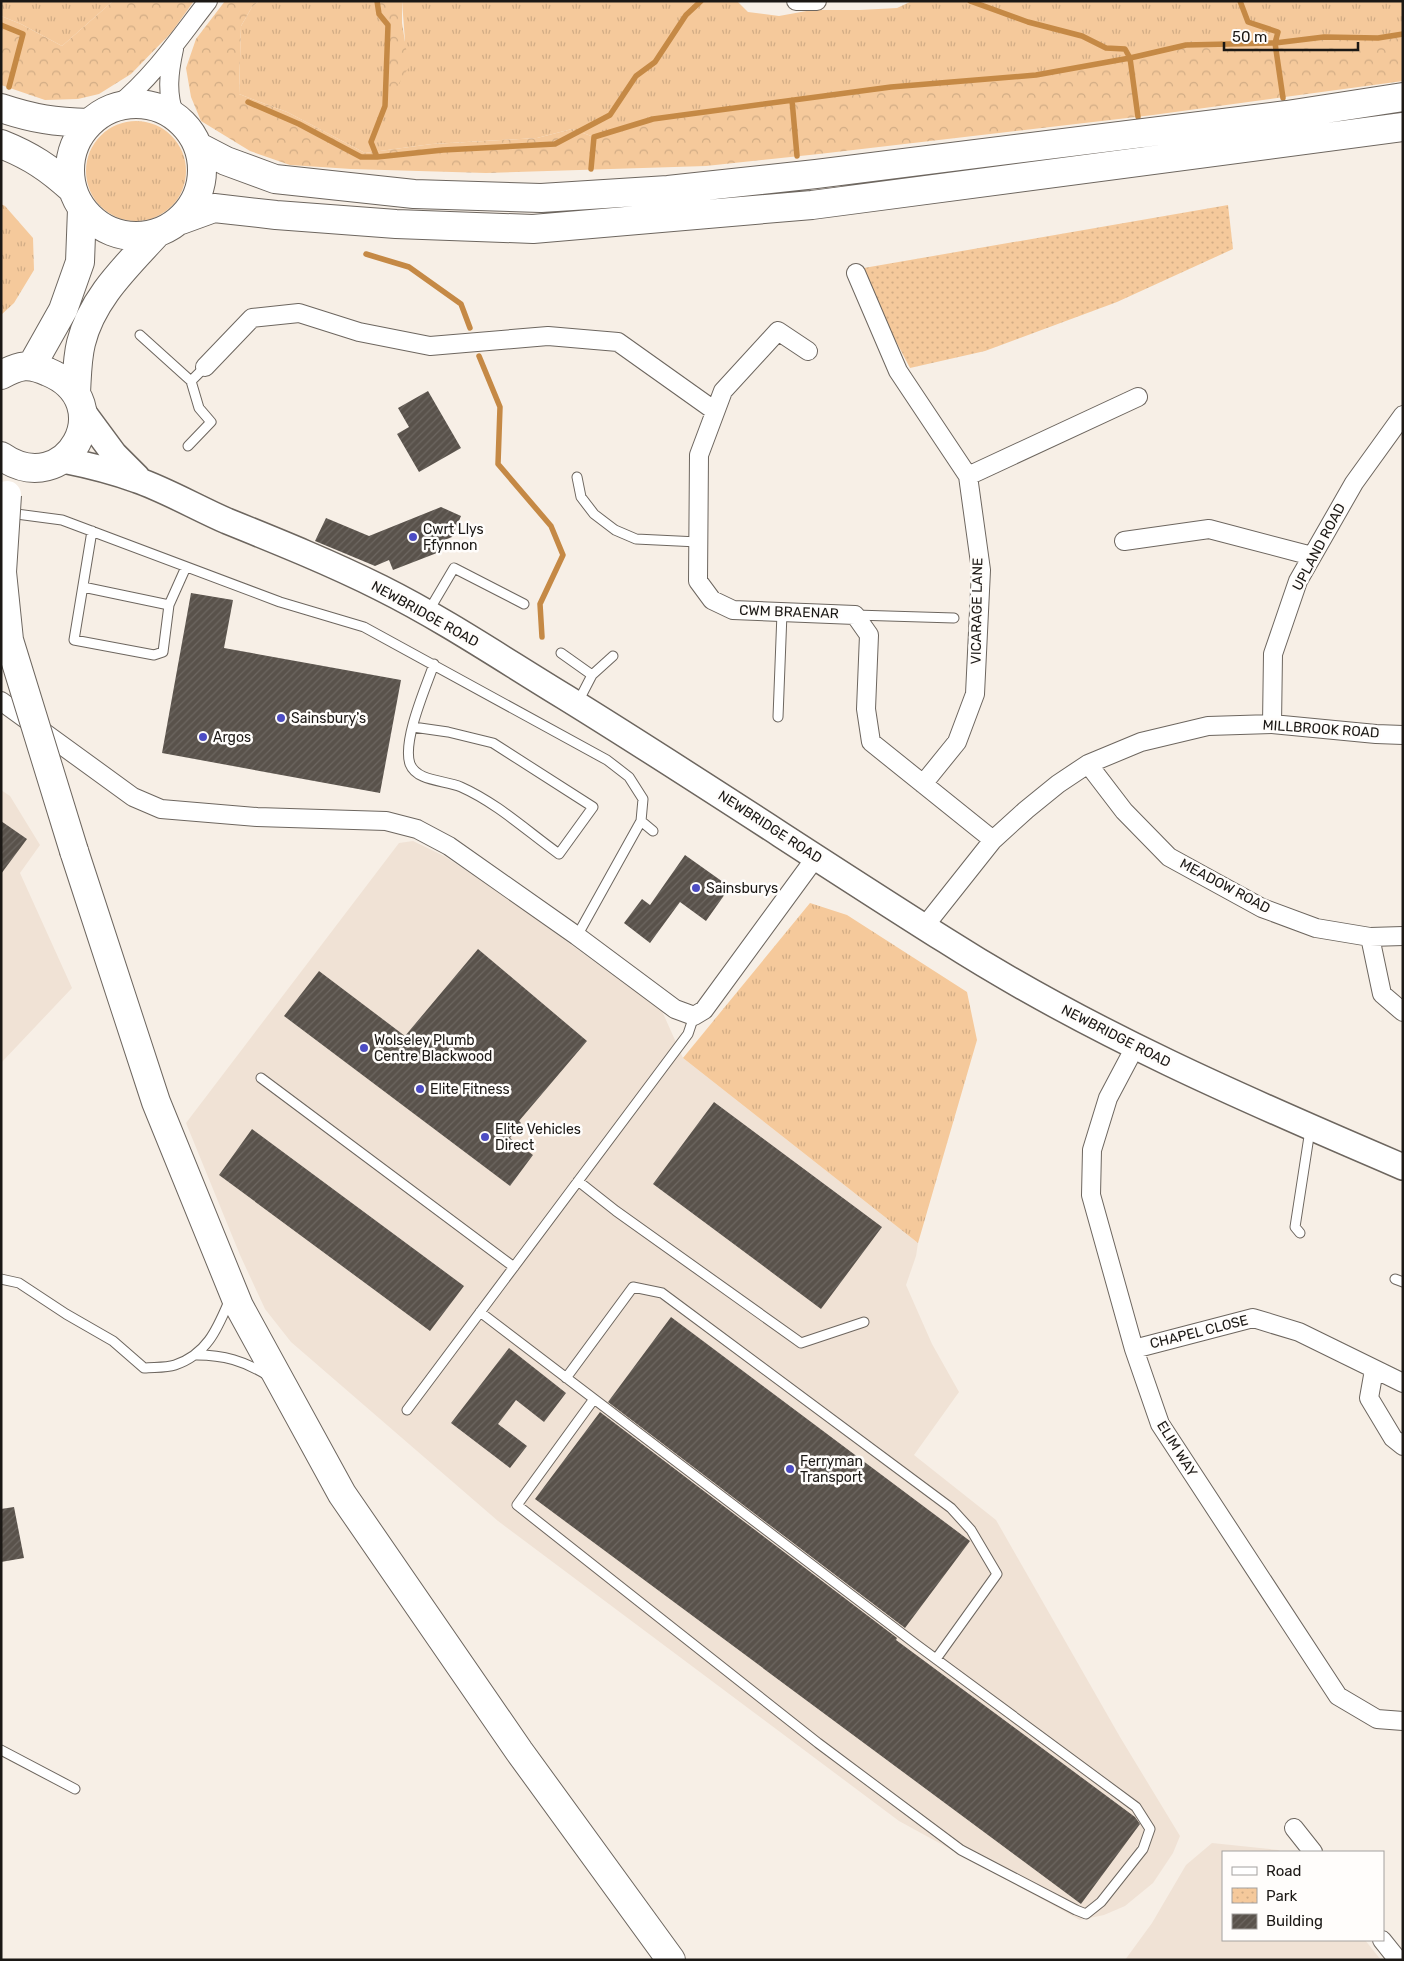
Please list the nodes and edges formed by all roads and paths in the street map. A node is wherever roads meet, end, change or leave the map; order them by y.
1 (208, 1) edge
2 (796, 1) edge
3 (817, 1) edge
4 (174, 48) junction
5 (1403, 97) edge
6 (117, 106) junction
7 (1, 108) edge
8 (175, 116) junction
9 (90, 123) junction
10 (1403, 127) edge
11 (1, 144) edge
12 (199, 147) junction
13 (77, 199) junction
14 (181, 220) junction
15 (157, 233) junction
16 (856, 273) dead end
17 (140, 335) dead end
18 (808, 351) dead end
19 (32, 365) junction
20 (205, 367) joint
21 (1, 375) edge
22 (191, 381) junction
23 (1138, 397) dead end
24 (80, 402) junction
25 (716, 411) junction
26 (1403, 415) edge
27 (188, 446) dead end
28 (5, 459) edge
29 (63, 460) junction
30 (968, 476) junction
31 (577, 477) dead end
32 (140, 481) junction
33 (4, 504) edge
34 (92, 531) junction
35 (1124, 540) dead end
36 (698, 542) junction
37 (1312, 556) junction
38 (186, 567) junction
39 (83, 587) junction
40 (524, 604) dead end
41 (169, 605) junction
42 (782, 612) junction
43 (427, 613) junction
44 (855, 615) junction
45 (954, 618) dead end
46 (561, 653) dead end
47 (613, 656) dead end
48 (434, 664) junction
49 (592, 675) junction
50 (1, 701) edge
51 (577, 704) junction
52 (778, 717) dead end
53 (1272, 724) junction
54 (413, 727) junction
55 (1403, 734) edge
56 (1088, 764) junction
57 (923, 784) junction
58 (641, 822) junction
59 (653, 831) dead end
60 (993, 840) junction
61 (816, 857) junction
62 (924, 927) junction
63 (577, 936) junction
64 (1403, 936) edge
65 (1370, 937) junction
66 (1403, 1012) edge
67 (694, 1016) junction
68 (1135, 1047) junction
69 (261, 1078) dead end
70 (1310, 1127) junction
71 (1403, 1167) edge
72 (578, 1180) junction
73 (1300, 1233) dead end
74 (514, 1267) junction
75 (1, 1279) edge
76 (234, 1292) junction
77 (480, 1312) junction
78 (864, 1322) dead end
79 (1134, 1349) junction
80 (197, 1355) junction
81 (1374, 1370) junction
82 (566, 1378) junction
83 (282, 1383) junction
84 (1403, 1383) edge
85 (594, 1399) junction
86 (407, 1410) dead end
87 (1403, 1446) edge
88 (936, 1659) junction
89 (1403, 1721) edge
90 (1, 1750) edge
91 (75, 1789) dead end
92 (1294, 1828) dead end
93 (1312, 1851) edge
94 (1383, 1941) edge
95 (671, 1960) edge
96 (1398, 1960) edge

1 - 4 street
2 - 3 street
4 - 6 street
4 - 8 street
5 - 12 main road
6 - 8 main road
6 - 9 main road
7 - 9 main road
8 - 12 main road
9 - 13 main road
10 - 14 main road
11 - 13 main road
12 - 14 main road
13 - 15 main road
13 - 19 main road
14 - 15 main road
15 - 24 main road
16 - 30 street, VICARAGE LANE
17 - 22 lane
18 - 25 street, CWM BRAENAR
19 - 21 main road
19 - 24 main road
20 - 22 lane
20 - 25 street
22 - 27 lane
23 - 30 street
24 - 29 main road
24 - 32 main road, NEWBRIDGE ROAD
25 - 36 street, CWM BRAENAR
26 - 37 street, UPLAND ROAD
28 - 29 main road
28 - 33 main road
29 - 32 main road, NEWBRIDGE ROAD
30 - 57 street, VICARAGE LANE
31 - 36 lane
32 - 43 main road, NEWBRIDGE ROAD
33 - 34 lane
33 - 76 main road, bridge
34 - 38 lane
34 - 39 lane
35 - 37 street
36 - 42 street, CWM BRAENAR
37 - 53 street, UPLAND ROAD
38 - 41 lane
38 - 48 lane
39 - 41 lane
39 - 41 lane
40 - 43 lane
42 - 44 street, CWM BRAENAR
42 - 52 lane
43 - 51 main road, NEWBRIDGE ROAD
44 - 45 lane
44 - 57 street, CWM BRAENAR
46 - 49 lane
47 - 49 lane
48 - 54 lane
48 - 58 lane
49 - 51 lane
50 - 63 street
51 - 61 main road, NEWBRIDGE ROAD
53 - 55 street, MILLBROOK ROAD
53 - 56 street, MILLBROOK ROAD
54 - 54 lane
56 - 60 street, MILLBROOK ROAD
56 - 65 street, MEADOW ROAD
57 - 60 street, CWM BRAENAR
58 - 59 lane
58 - 63 lane
60 - 62 street, MILLBROOK ROAD
61 - 62 main road, NEWBRIDGE ROAD
61 - 67 street
62 - 68 main road, NEWBRIDGE ROAD
63 - 67 street
64 - 65 street, MEADOW ROAD
65 - 66 street
67 - 72 lane
68 - 70 main road, NEWBRIDGE ROAD
68 - 79 street, ELIM WAY
69 - 74 lane
70 - 71 main road, NEWBRIDGE ROAD
70 - 73 lane
72 - 74 lane
72 - 78 lane
74 - 77 lane
75 - 80 lane
76 - 80 lane
76 - 83 main road
77 - 82 lane
77 - 86 lane
79 - 81 street, CHAPEL CLOSE
79 - 89 street, ELIM WAY
80 - 83 lane
81 - 84 street, CHAPEL CLOSE
81 - 87 street
82 - 85 lane
82 - 88 lane
83 - 95 main road
85 - 88 lane
85 - 88 lane
90 - 91 lane
92 - 93 street
94 - 96 street

